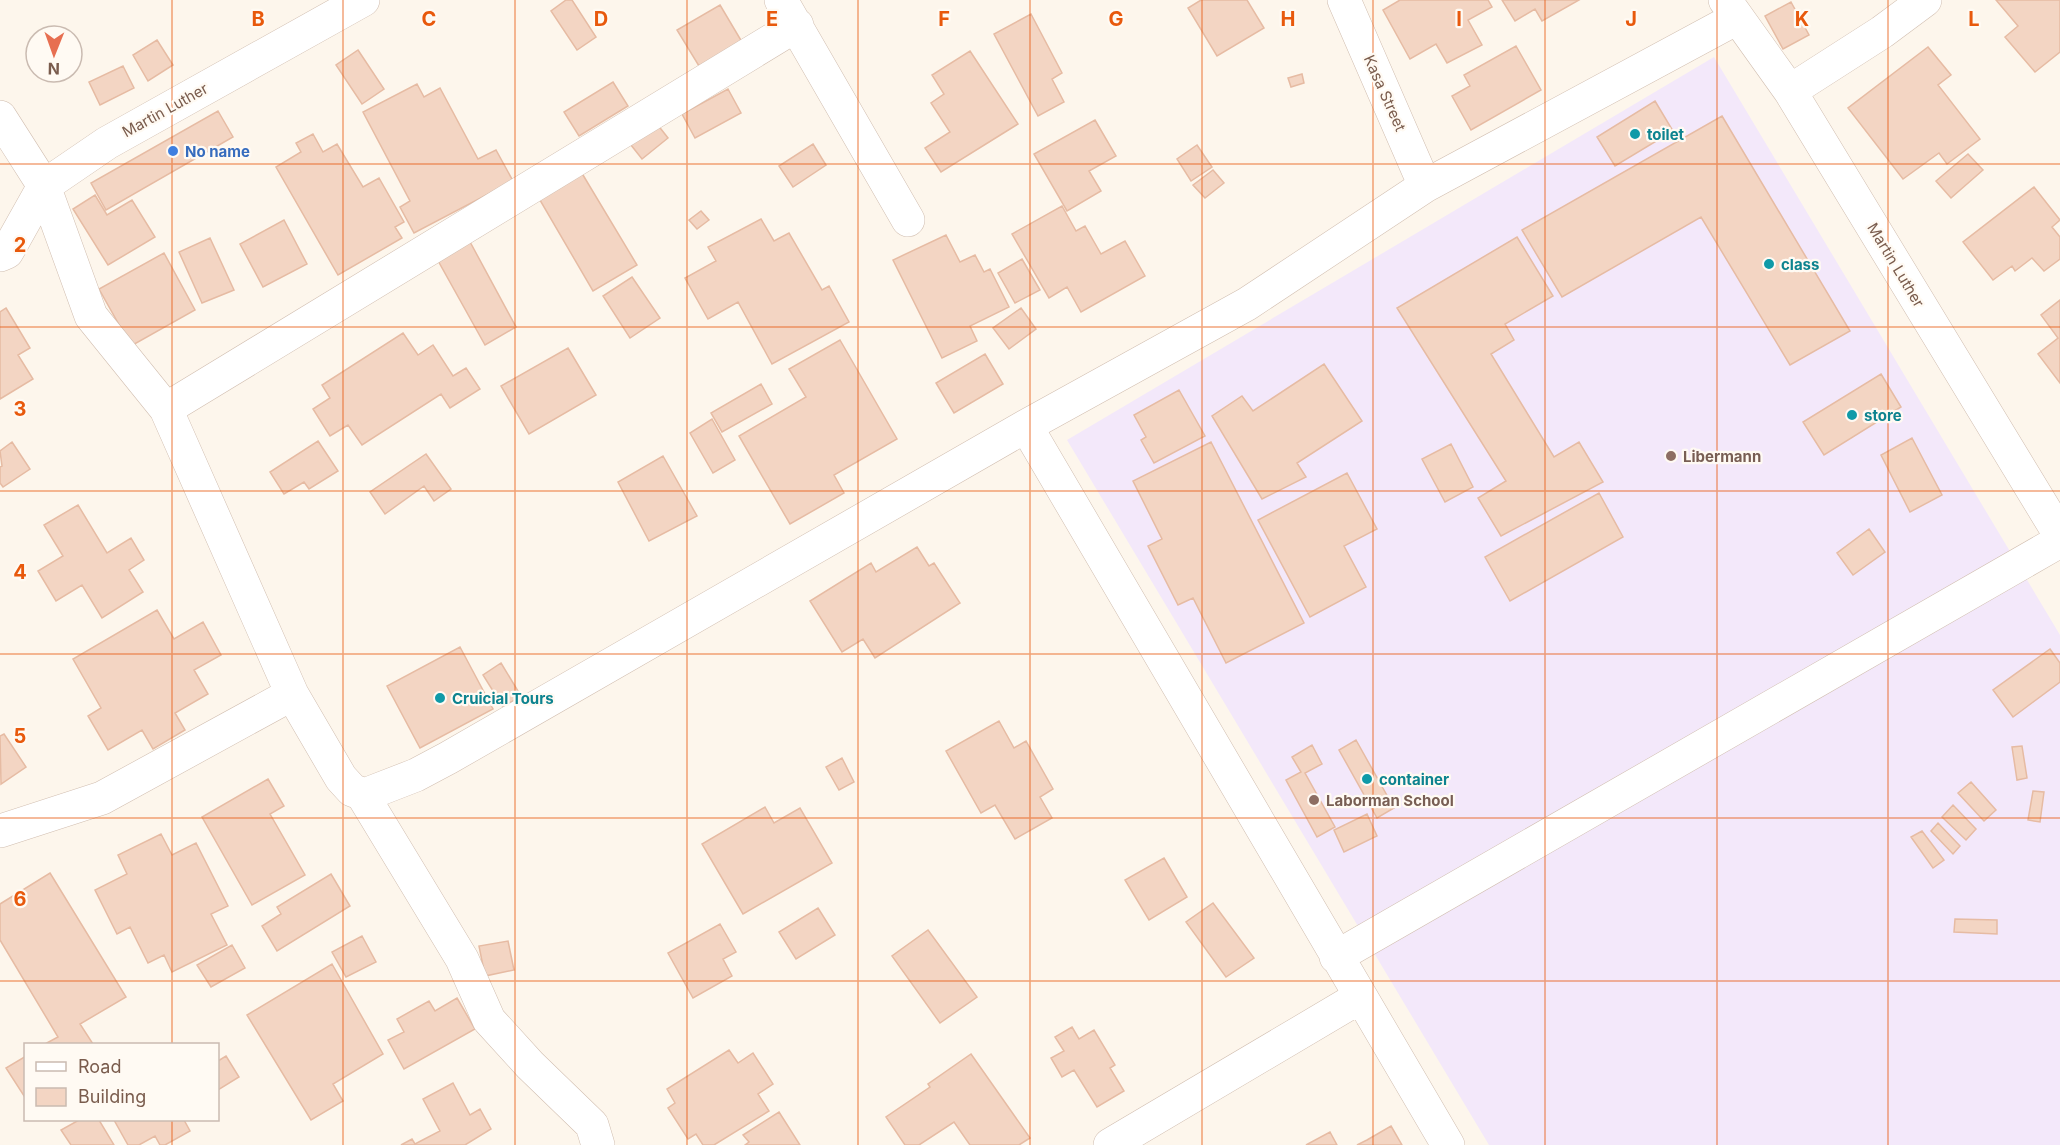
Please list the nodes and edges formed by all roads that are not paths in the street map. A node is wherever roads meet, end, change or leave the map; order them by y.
1 (363, 0) edge
2 (1344, 0) edge
3 (1925, 0) edge
4 (1731, 9) edge
5 (789, 13) edge
6 (1790, 91) junction
7 (0, 117) edge
8 (44, 186) junction
9 (1425, 186) junction
10 (908, 220) dead end
11 (0, 255) edge
12 (166, 409) junction
13 (1026, 426) junction
14 (2050, 495) edge
15 (2060, 535) edge
16 (2060, 541) edge
17 (292, 694) junction
18 (362, 794) junction
19 (0, 831) edge
20 (1336, 957) junction
21 (1360, 997) junction
22 (598, 1145) edge
23 (1110, 1145) edge
24 (1448, 1145) edge

1 - 8 street, Martin Luther
2 - 9 street, Kasa Street
3 - 6 street
4 - 6 street, Martin Luther
4 - 9 street
5 - 10 street
5 - 12 street
6 - 14 street, Martin Luther
7 - 8 street
8 - 11 street, Martin Luther
8 - 12 street
9 - 13 street
12 - 17 street
13 - 18 street
13 - 20 street
14 - 15 street, Martin Luther
16 - 20 street
17 - 18 street
17 - 19 street
18 - 22 street
20 - 21 street
21 - 23 street
21 - 24 street

